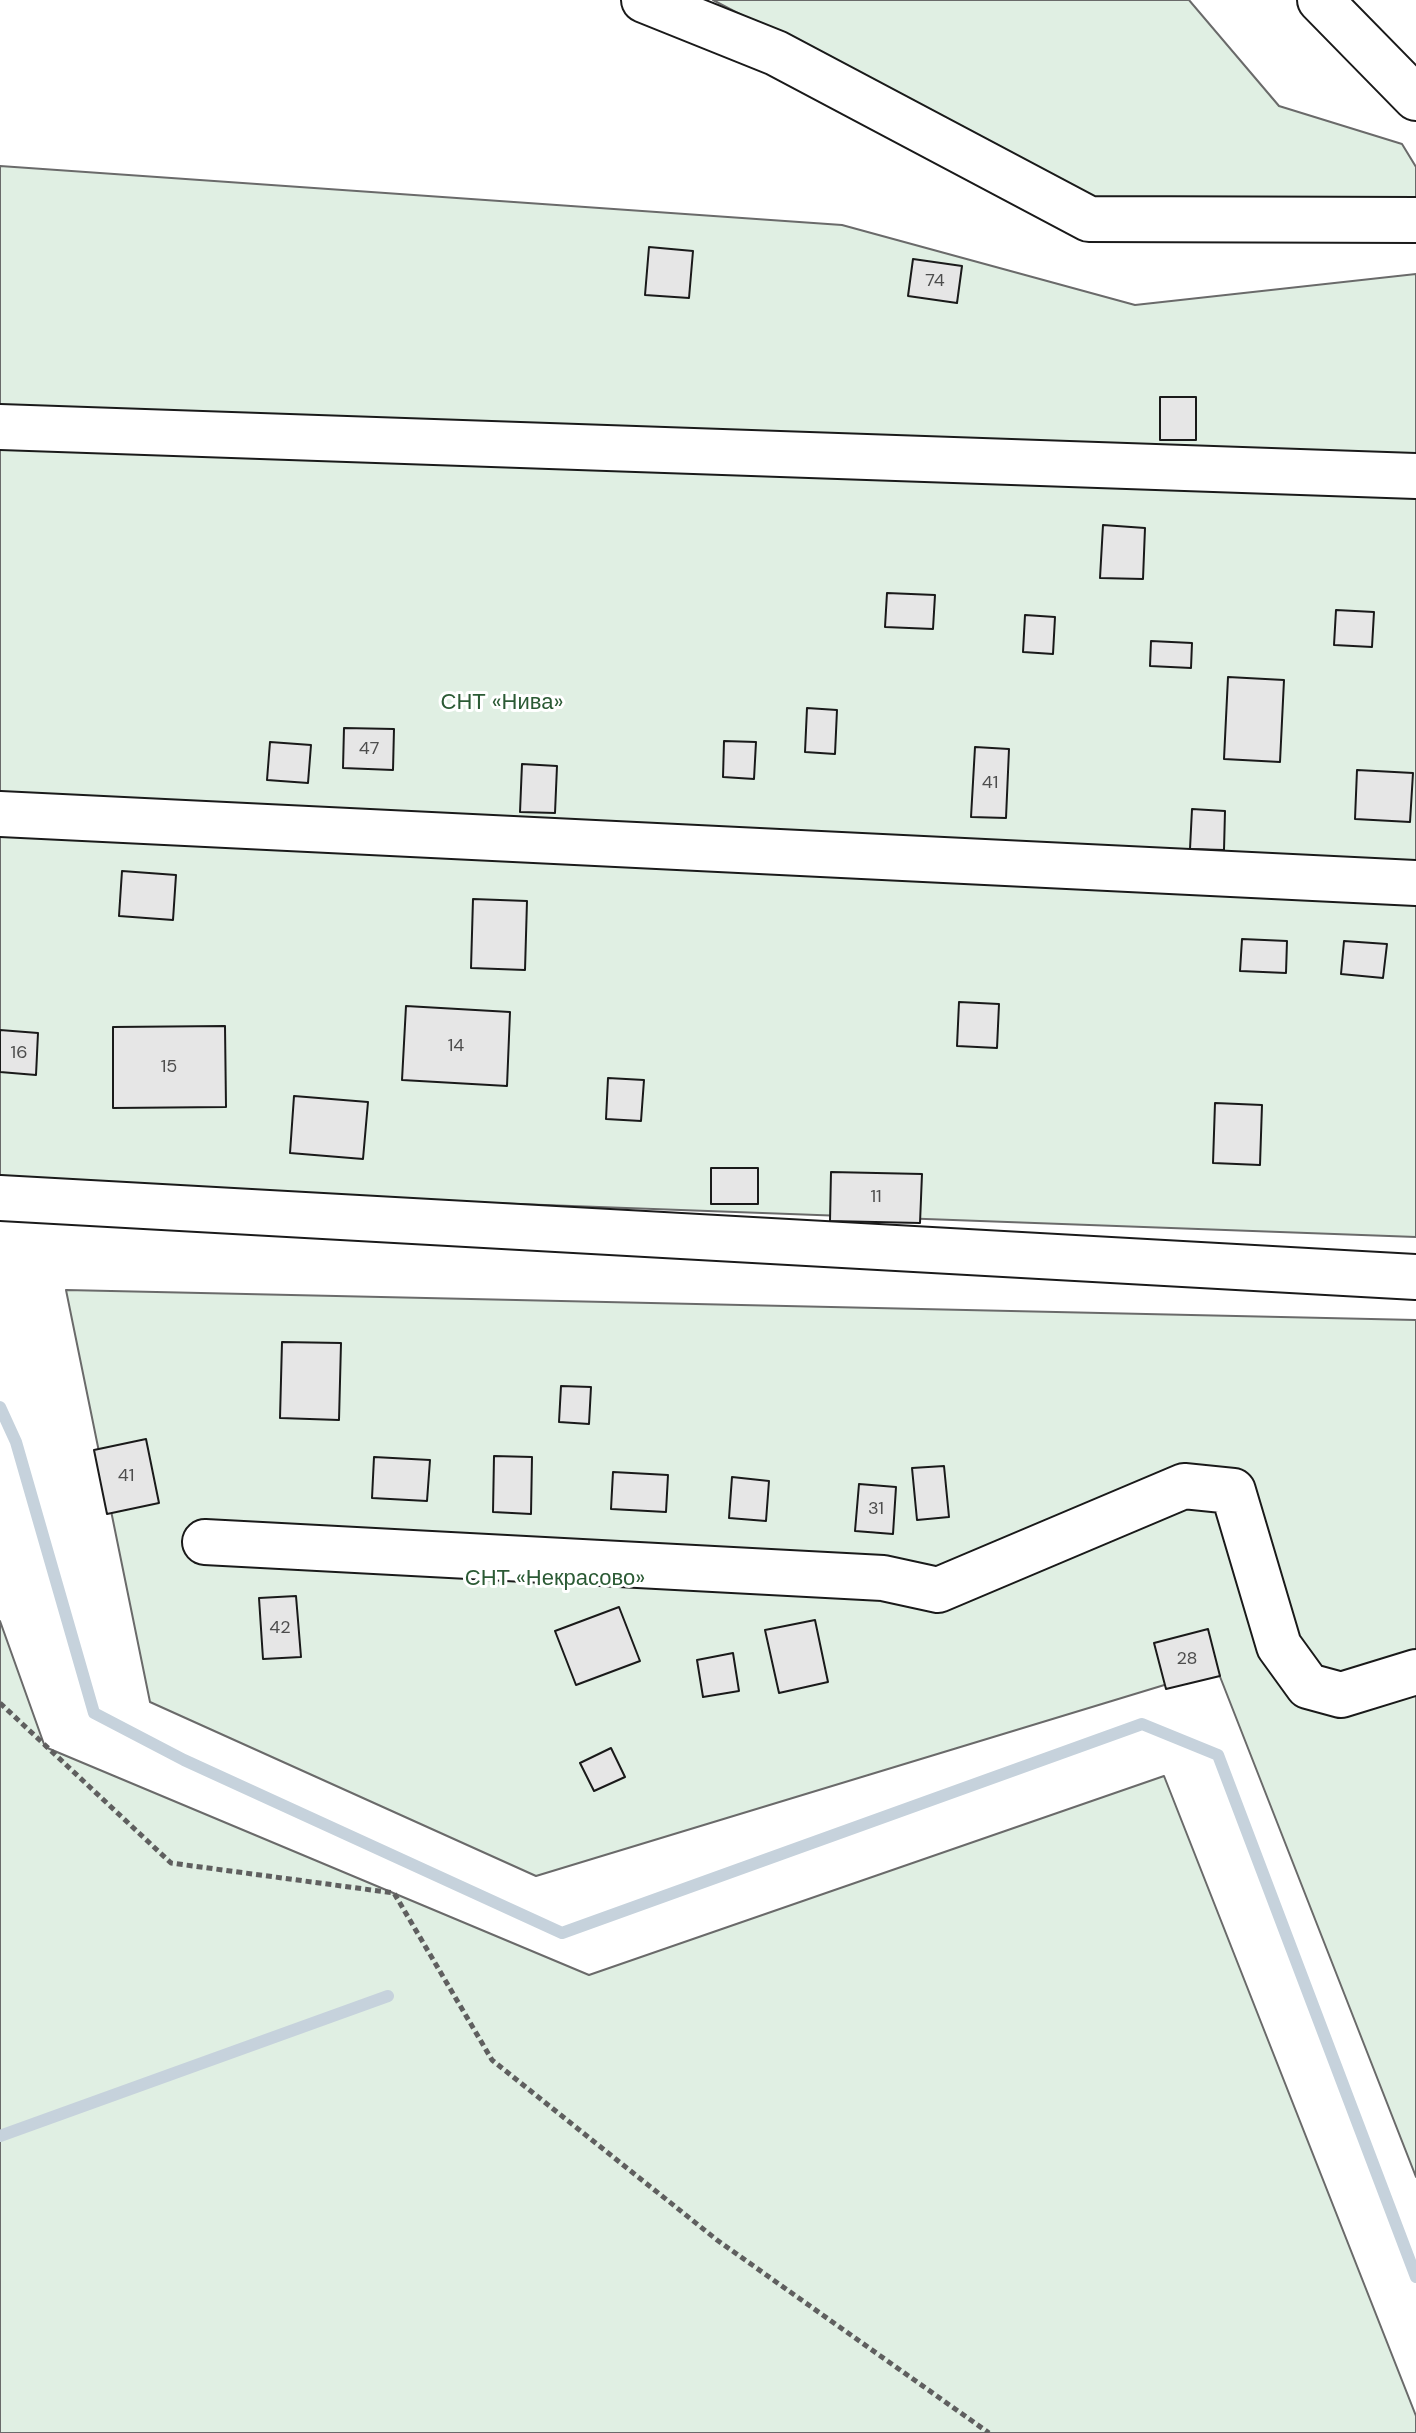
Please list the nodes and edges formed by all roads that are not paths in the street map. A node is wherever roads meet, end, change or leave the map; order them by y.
1 (644, 0) edge
2 (1320, 0) edge
3 (1416, 98) edge
4 (1416, 220) edge
5 (0, 427) edge
6 (1416, 476) edge
7 (0, 814) edge
8 (1416, 883) edge
9 (0, 1198) edge
10 (1416, 1277) edge
11 (205, 1542) dead end
12 (1416, 1672) edge

1 - 4 street
2 - 3 street
5 - 6 street
7 - 8 street
9 - 10 street
11 - 12 street

